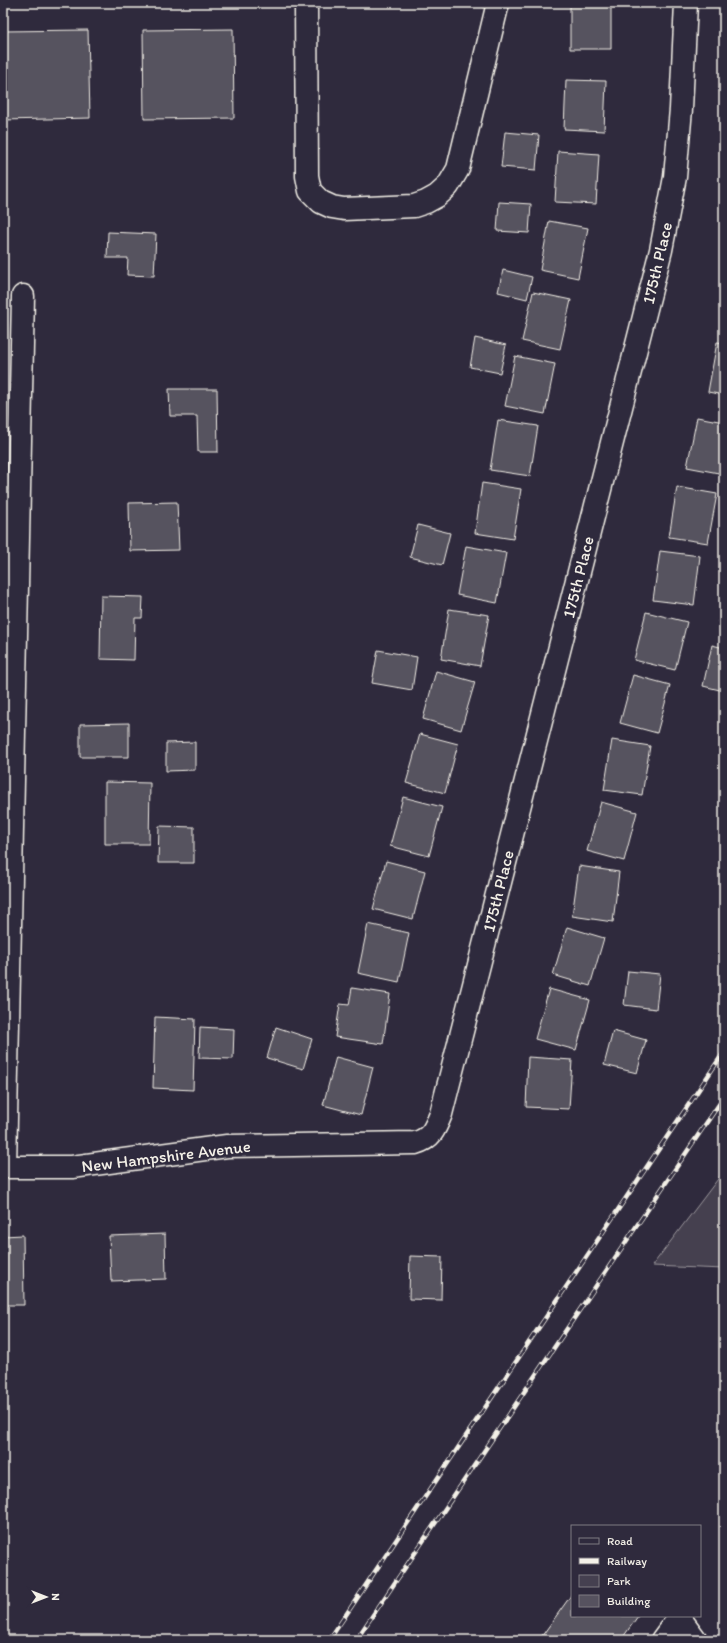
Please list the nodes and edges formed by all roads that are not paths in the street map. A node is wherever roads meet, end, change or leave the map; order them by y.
1 (306, 3) edge
2 (498, 3) edge
3 (686, 3) edge
4 (23, 296) dead end
5 (424, 1141) joint
6 (4, 1167) edge
7 (662, 1640) edge
8 (696, 1640) edge

1 - 2 street
3 - 5 street, 175th Place
4 - 6 street
5 - 6 street, New Hampshire Avenue
7 - 8 street

